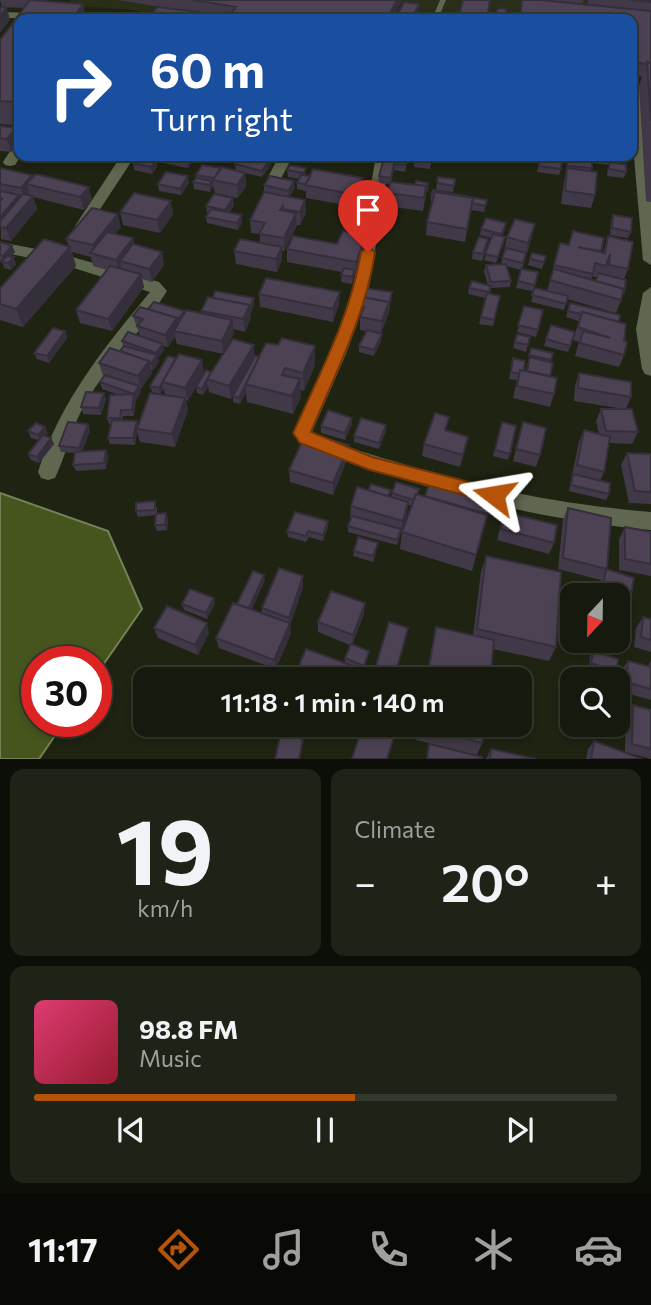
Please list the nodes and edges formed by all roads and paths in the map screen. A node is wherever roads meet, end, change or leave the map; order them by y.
1 (637, 128) edge
2 (14, 156) edge
3 (125, 161) edge
4 (283, 161) edge
5 (382, 161) edge
6 (10, 162) dead end
7 (274, 179) edge
8 (0, 247) edge
9 (69, 249) junction
10 (651, 260) edge
11 (651, 293) edge
12 (651, 369) edge
13 (48, 472) dead end
14 (651, 521) edge

1 - 10 street
2 - 6 street
3 - 9 street
4 - 7 street
5 - 14 street
8 - 9 street
9 - 13 street
11 - 12 street

